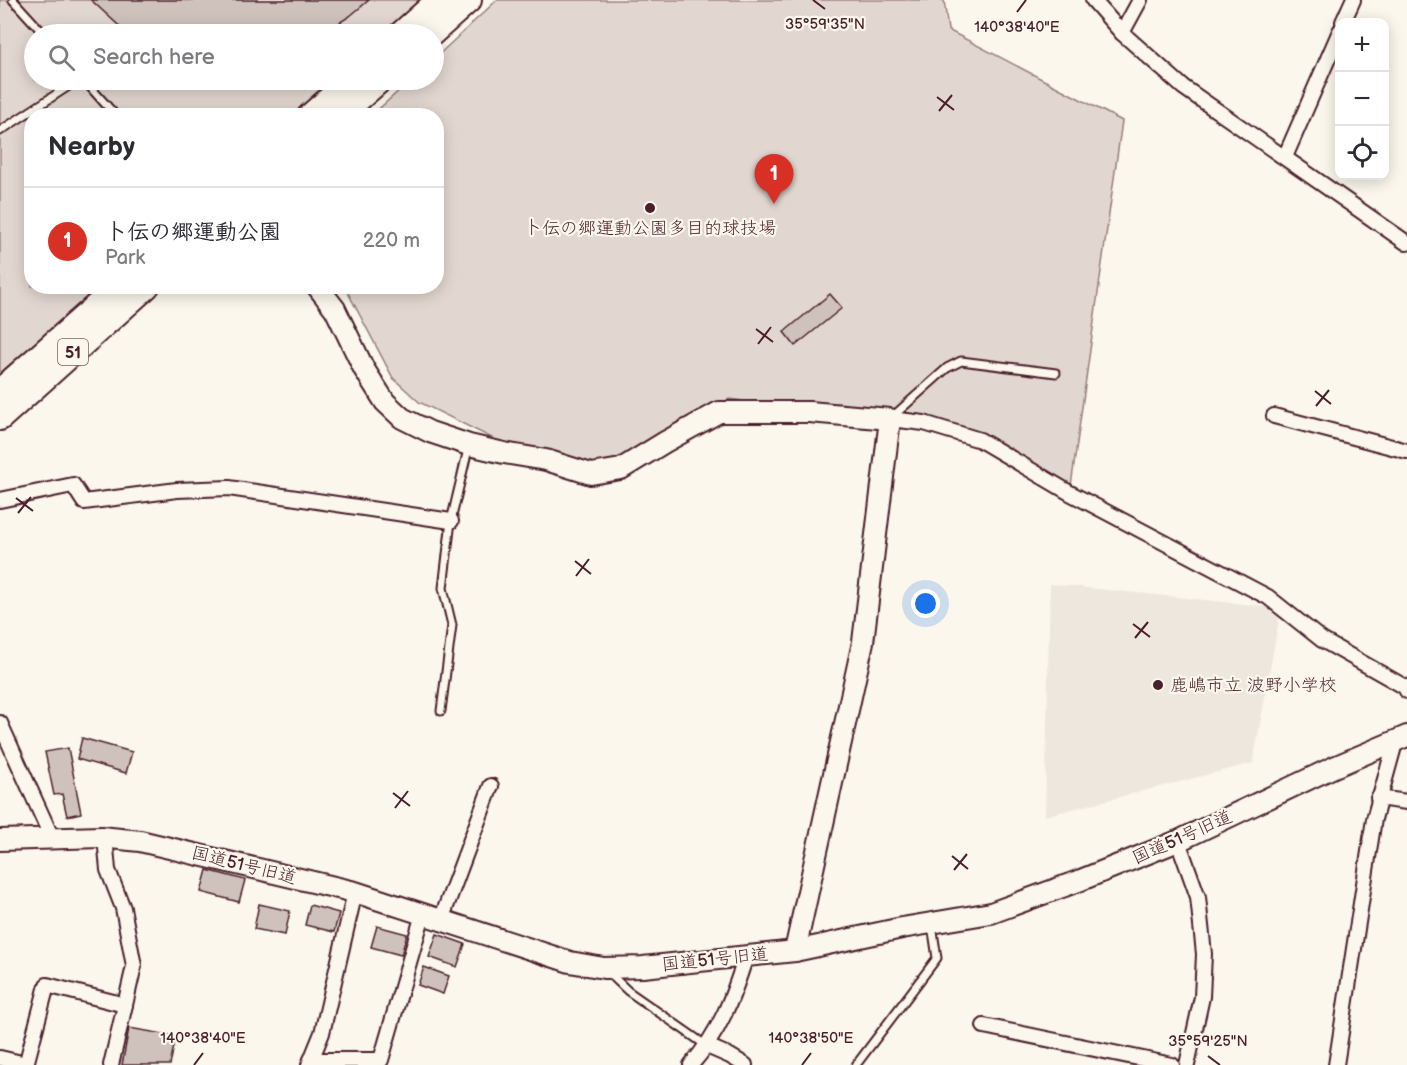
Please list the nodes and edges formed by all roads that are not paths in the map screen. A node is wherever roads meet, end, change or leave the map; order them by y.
1 (13, 0) edge
2 (439, 0) edge
3 (469, 0) edge
4 (1093, 0) edge
5 (1140, 0) edge
6 (1353, 0) edge
7 (1345, 18) edge
8 (35, 24) edge
9 (412, 24) edge
10 (441, 24) edge
11 (1122, 33) junction
12 (1335, 43) edge
13 (63, 90) edge
14 (93, 90) edge
15 (340, 90) edge
16 (369, 90) edge
17 (35, 108) edge
18 (109, 108) edge
19 (319, 108) edge
20 (348, 108) edge
21 (24, 115) edge
22 (0, 131) edge
23 (1285, 158) junction
24 (1407, 243) edge
25 (110, 294) edge
26 (138, 294) edge
27 (323, 294) edge
28 (1056, 373) dead end
29 (0, 391) edge
30 (1274, 416) dead end
31 (0, 418) edge
32 (890, 419) junction
33 (469, 445) junction
34 (1407, 451) edge
35 (0, 500) edge
36 (451, 522) junction
37 (1406, 685) edge
38 (441, 711) dead end
39 (0, 723) edge
40 (1401, 739) edge
41 (491, 786) dead end
42 (1378, 798) junction
43 (1407, 802) edge
44 (105, 837) junction
45 (52, 838) junction
46 (0, 840) edge
47 (1178, 841) junction
48 (355, 892) junction
49 (432, 917) junction
50 (932, 923) junction
51 (795, 951) junction
52 (746, 956) junction
53 (604, 968) junction
54 (125, 1005) junction
55 (984, 1026) dead end
56 (707, 1046) junction
57 (0, 1058) edge
58 (310, 1063) edge
59 (26, 1065) edge
60 (111, 1065) edge
61 (691, 1065) edge
62 (745, 1065) edge
63 (856, 1065) edge
64 (1172, 1065) edge
65 (1187, 1065) edge
66 (1336, 1065) edge

1 - 8 lane
2 - 9 highway
3 - 10 highway
4 - 11 street
5 - 11 street
6 - 7 street
11 - 23 street
12 - 23 street
13 - 17 lane
14 - 18 lane
15 - 19 highway
16 - 20 highway
21 - 22 lane
23 - 24 street
25 - 29 highway, 51
26 - 31 highway, 51
27 - 33 street
28 - 32 lane
30 - 34 street
32 - 33 street
32 - 37 street
32 - 51 street
33 - 36 lane
35 - 36 street
36 - 38 lane
39 - 45 street
40 - 42 street
40 - 47 street, 国道51号旧道
41 - 49 street
42 - 43 street
42 - 66 street
44 - 45 street, 国道51号旧道
44 - 48 street, 国道51号旧道
44 - 54 street
45 - 46 street, 国道51号旧道
47 - 50 street, 国道51号旧道
47 - 65 street
48 - 49 street, 国道51号旧道
48 - 58 street
49 - 53 street, 国道51号旧道
49 - 58 street
50 - 51 street, 国道51号旧道
50 - 63 lane
51 - 52 street, 国道51号旧道
52 - 53 street, 国道51号旧道
52 - 56 street
53 - 56 lane
54 - 59 street
54 - 60 street
55 - 64 street
56 - 61 street
56 - 62 street
57 - 59 street

